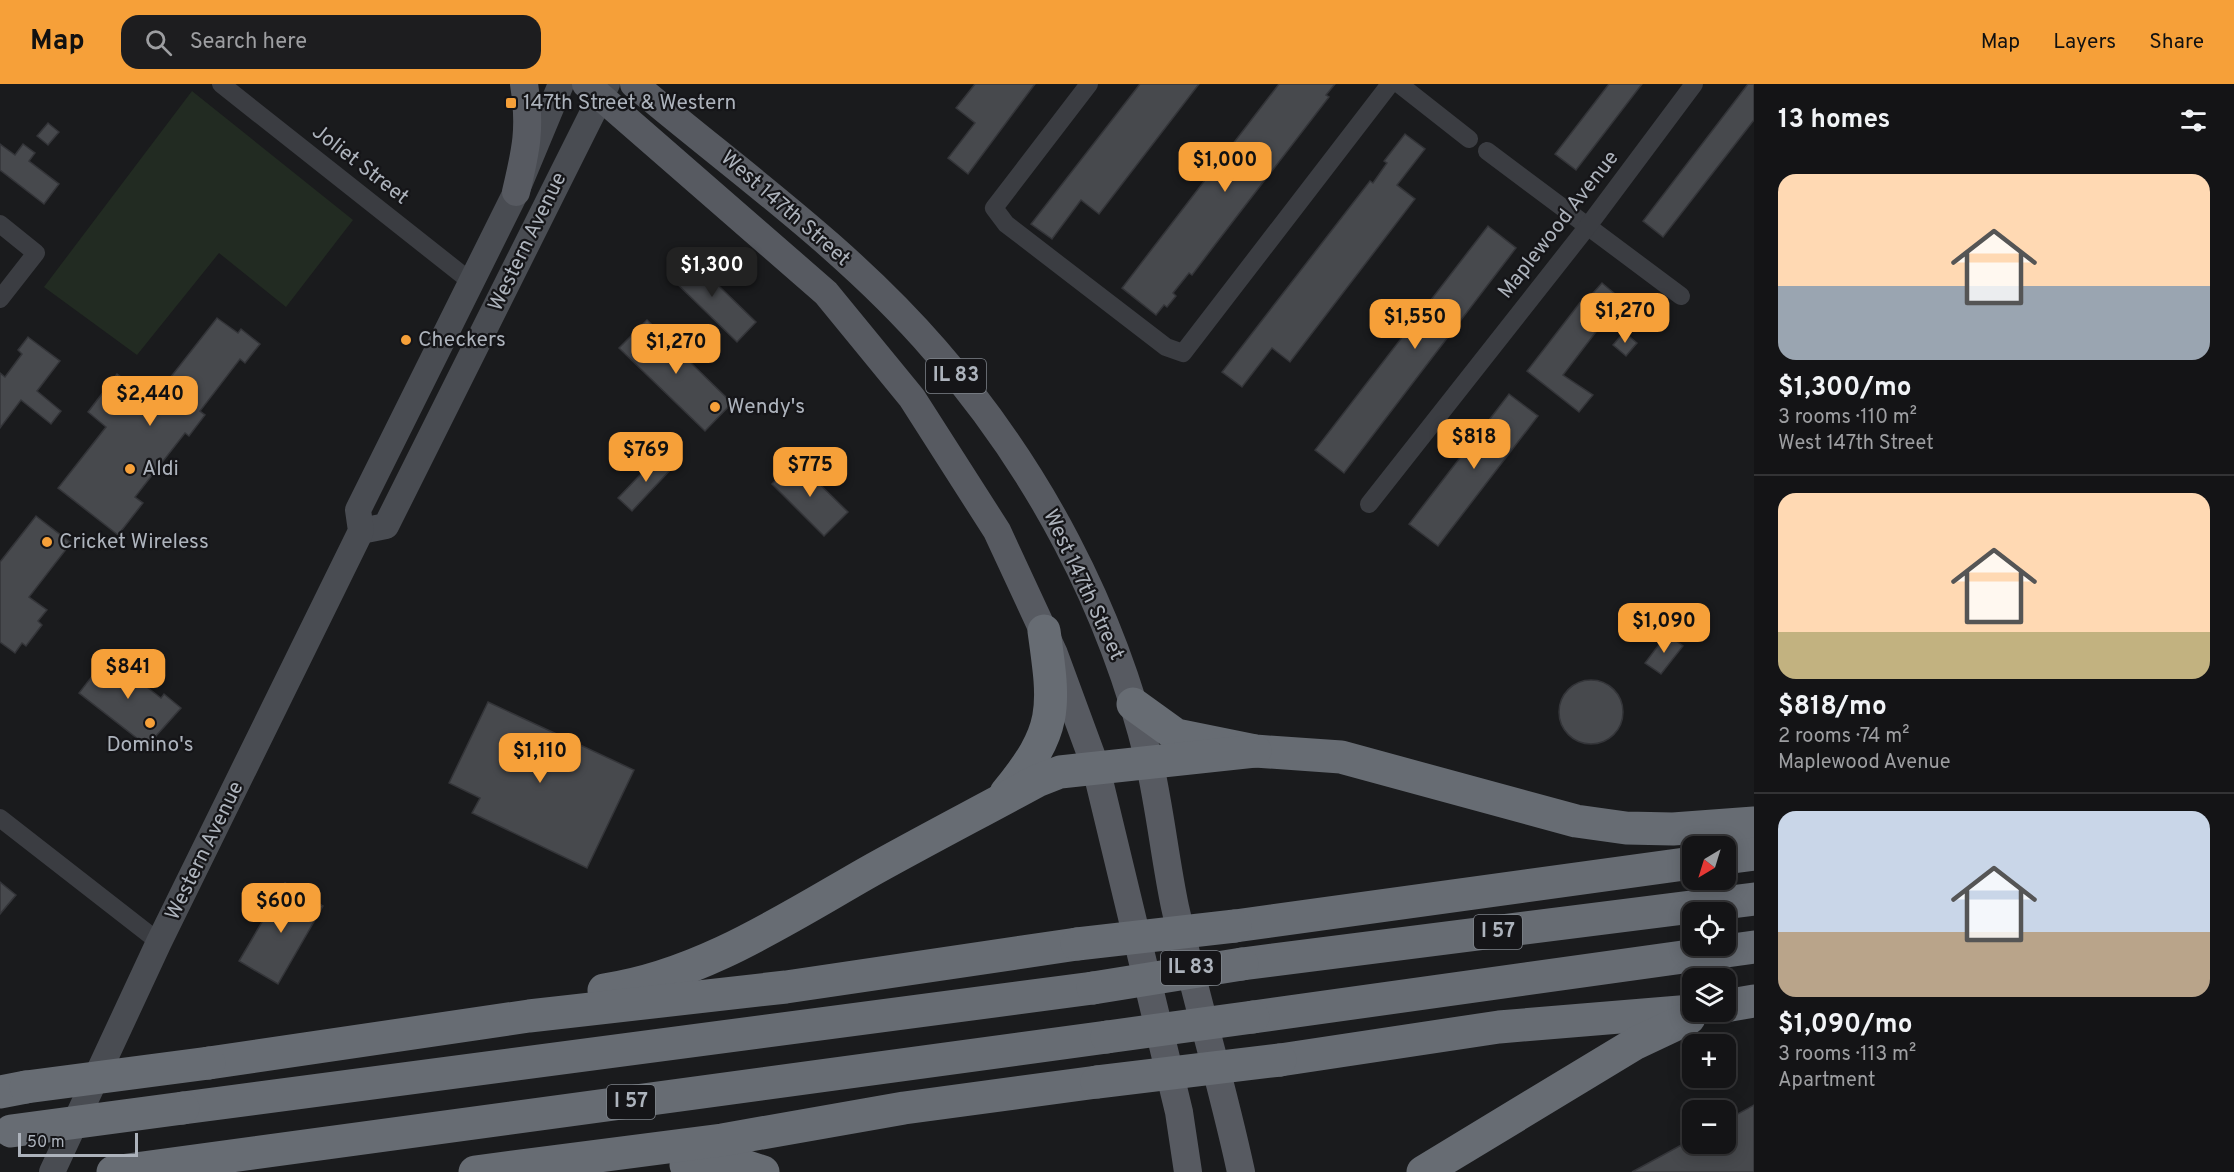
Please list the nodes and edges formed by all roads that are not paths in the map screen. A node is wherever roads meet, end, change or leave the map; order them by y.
1 (221, 84) edge
2 (524, 84) edge
3 (561, 84) edge
4 (634, 84) edge
5 (1089, 84) edge
6 (1390, 84) edge
7 (1399, 84) edge
8 (1694, 84) edge
9 (598, 88) edge
10 (1469, 139) dead end
11 (1487, 151) dead end
12 (516, 192) junction
13 (0, 224) edge
14 (1588, 226) junction
15 (470, 281) junction
16 (1681, 296) dead end
17 (0, 299) edge
18 (1369, 504) dead end
19 (362, 531) junction
20 (1044, 631) junction
21 (1132, 704) junction
22 (1255, 751) junction
23 (1149, 762) junction
24 (1096, 768) junction
25 (1000, 801) junction
26 (0, 818) edge
27 (1754, 823) edge
28 (1754, 854) edge
29 (1736, 856) edge
30 (1682, 863) edge
31 (1754, 899) edge
32 (159, 942) junction
33 (1754, 947) edge
34 (1754, 1001) edge
35 (1736, 1004) edge
36 (1682, 1012) edge
37 (529, 1016) junction
38 (1682, 1021) edge
39 (13, 1089) edge
40 (6, 1132) edge
41 (52, 1172) edge
42 (113, 1172) edge
43 (475, 1172) edge
44 (610, 1172) edge
45 (763, 1172) edge
46 (1188, 1172) edge
47 (1241, 1172) edge
48 (1423, 1172) edge

1 - 15 street, Joliet Street
2 - 12 main road
3 - 12 main road, Western Avenue
4 - 21 main road, West 147th Street / IL 83
5 - 6 street
7 - 10 street
8 - 14 street, Maplewood Avenue
9 - 19 main road, Western Avenue
9 - 20 main road, West 147th Street / IL 83
11 - 14 street
12 - 15 main road, Western Avenue
13 - 17 street
14 - 16 street
14 - 18 street, Maplewood Avenue
15 - 19 main road, Western Avenue
19 - 32 main road, Western Avenue
20 - 24 main road, West 147th Street / IL 83
20 - 25 highway
21 - 22 highway
21 - 23 main road, West 147th Street / IL 83
22 - 23 highway
22 - 27 highway
23 - 24 highway
23 - 47 main road, West 147th Street / IL 83
24 - 25 highway
24 - 46 main road, West 147th Street / IL 83
25 - 37 highway
26 - 32 street
28 - 29 highway
30 - 37 highway, bridge
31 - 40 highway, I 57, bridge
32 - 41 main road, Western Avenue
33 - 42 highway, I 57, bridge
34 - 35 highway
36 - 43 highway, bridge
37 - 39 highway, bridge
38 - 48 highway
44 - 45 highway

